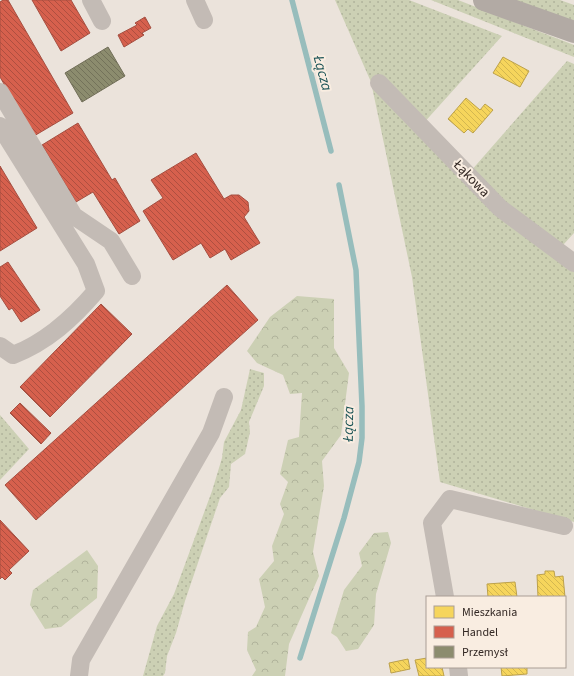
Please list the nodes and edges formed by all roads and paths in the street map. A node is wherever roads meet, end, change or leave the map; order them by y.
1 (91, 0) edge
2 (195, 0) edge
3 (484, 0) edge
4 (102, 20) dead end
5 (204, 20) dead end
6 (574, 32) edge
7 (379, 83) dead end
8 (0, 92) edge
9 (0, 126) edge
10 (574, 263) edge
11 (132, 276) dead end
12 (0, 346) edge
13 (224, 397) dead end
14 (564, 526) dead end
15 (445, 596) edge
16 (79, 676) edge

1 - 4 street
2 - 5 street
3 - 6 main road
7 - 10 street, Łąkowa
8 - 11 street
9 - 12 street
13 - 16 street
14 - 15 street

